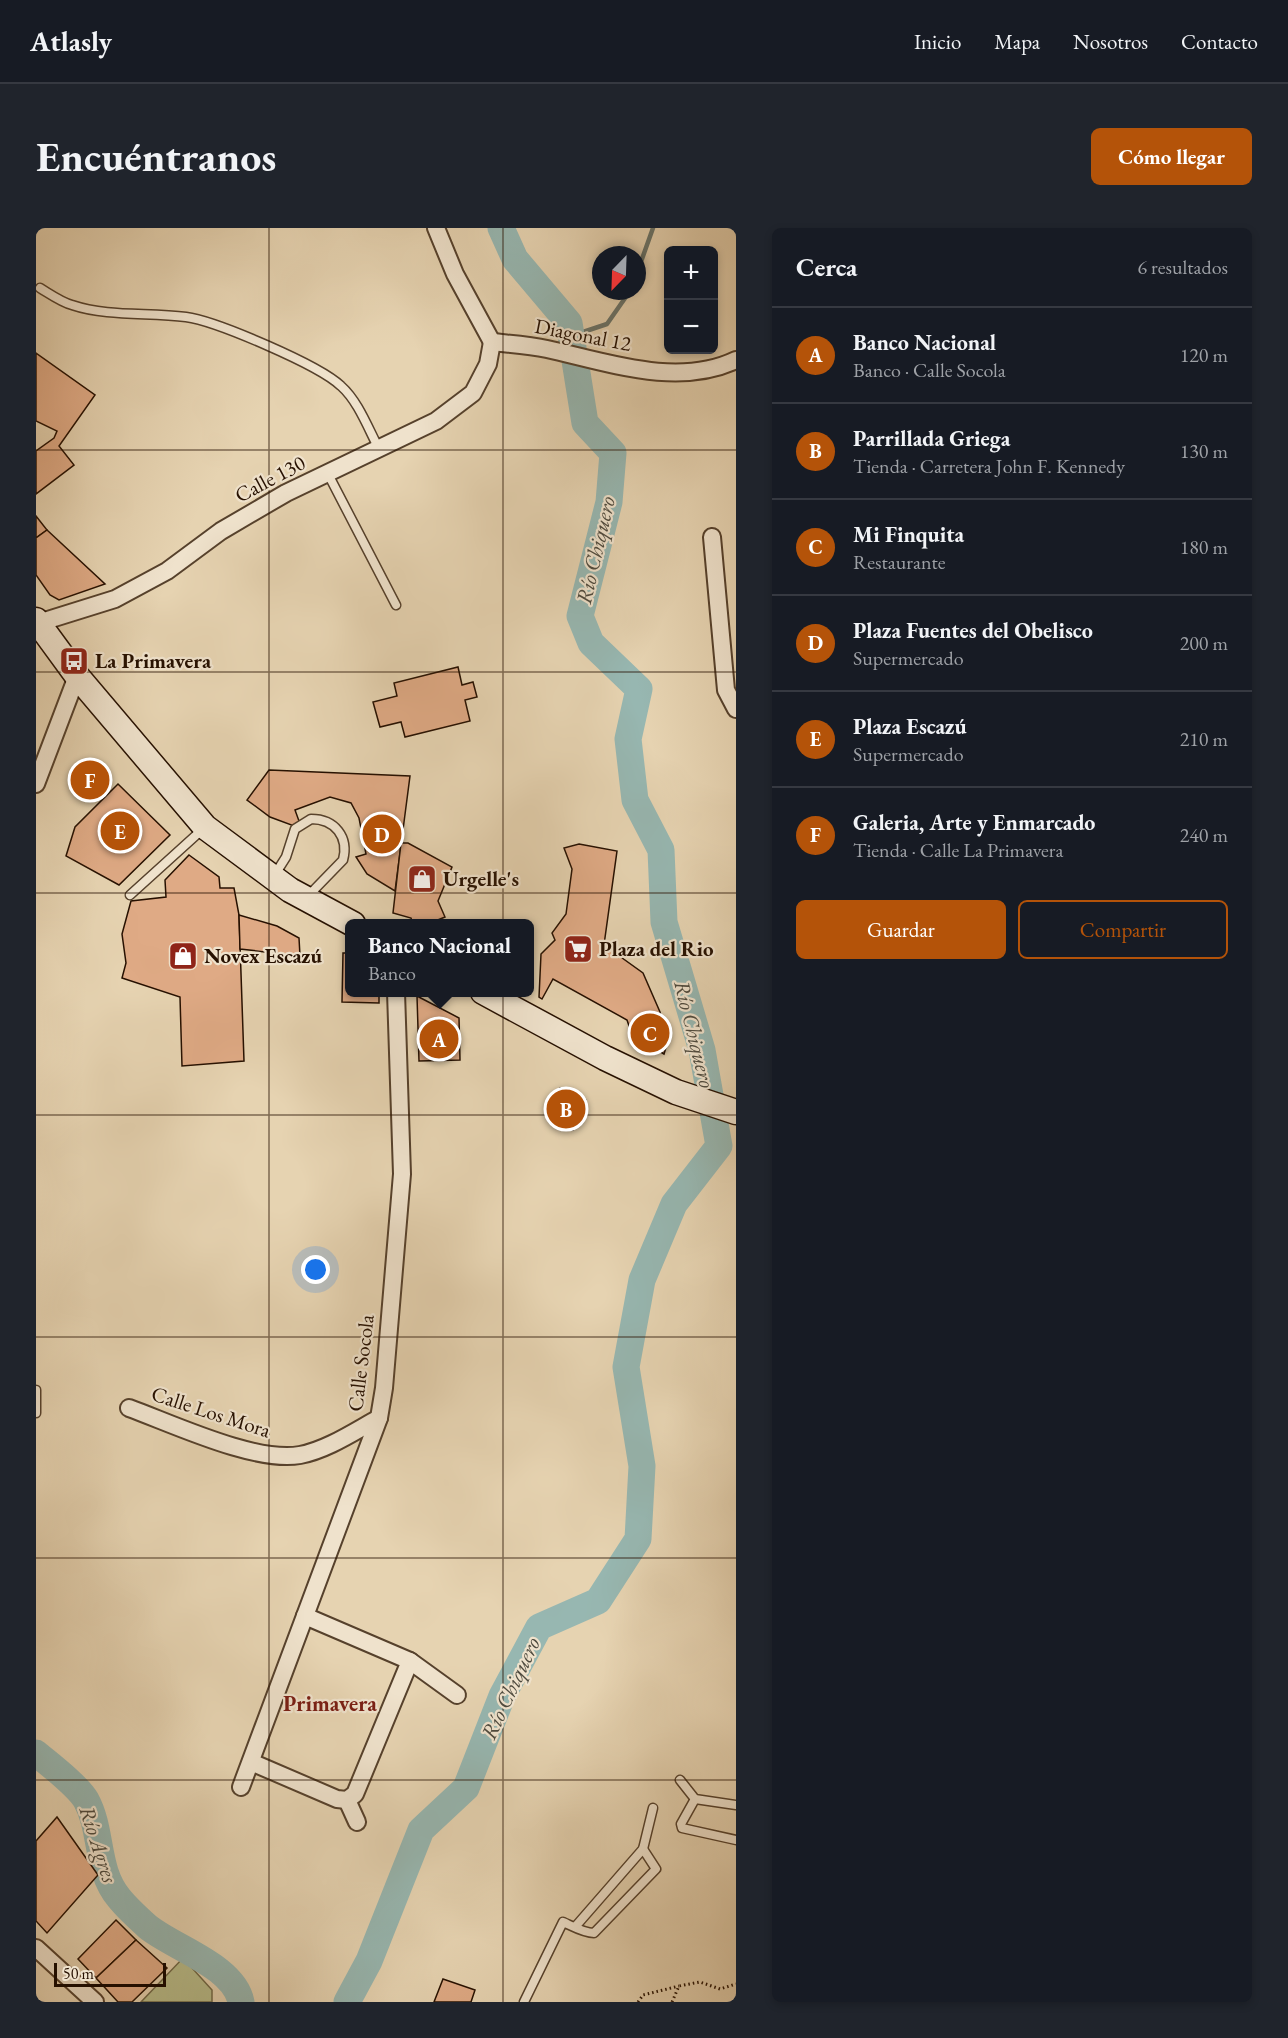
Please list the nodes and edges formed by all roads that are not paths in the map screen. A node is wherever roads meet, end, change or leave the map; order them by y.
1 (436, 228) edge
2 (40, 288) dead end
3 (492, 342) junction
4 (736, 360) edge
5 (379, 448) junction
6 (328, 474) junction
7 (712, 537) dead end
8 (396, 605) dead end
9 (37, 621) edge
10 (77, 676) junction
11 (736, 709) edge
12 (36, 783) edge
13 (205, 827) junction
14 (273, 878) junction
15 (130, 895) dead end
16 (306, 898) junction
17 (345, 920) edge
18 (396, 997) edge
19 (491, 997) edge
20 (736, 1112) edge
21 (36, 1390) edge
22 (129, 1408) dead end
23 (36, 1413) edge
24 (379, 1418) junction
25 (305, 1616) junction
26 (410, 1661) junction
27 (458, 1695) dead end
28 (251, 1762) junction
29 (680, 1780) dead end
30 (241, 1787) dead end
31 (694, 1799) junction
32 (347, 1800) junction
33 (736, 1805) edge
34 (653, 1808) dead end
35 (357, 1822) dead end
36 (736, 1840) edge
37 (644, 1849) junction
38 (575, 1927) junction
39 (36, 1948) edge
40 (95, 2002) edge
41 (524, 2002) edge

1 - 3 street
2 - 5 lane
3 - 4 street, Diagonal 12
3 - 5 street, Calle 130
5 - 6 street, Calle 130
6 - 8 lane
6 - 9 street, Calle 130
7 - 11 street
9 - 10 main road
10 - 12 street
10 - 13 main road
13 - 14 main road
13 - 15 lane
14 - 16 main road
14 - 16 lane
16 - 17 main road
18 - 24 street, Calle Socola
19 - 20 main road
21 - 23 lane
22 - 24 street, Calle Los Mora
24 - 25 street, Calle Socola
25 - 26 street
25 - 28 street, Calle Socola
26 - 27 street
26 - 32 street
28 - 30 street, Calle Socola
28 - 32 street
29 - 31 lane
31 - 33 lane
31 - 36 lane
32 - 35 street
34 - 37 lane
37 - 38 lane
37 - 38 lane
38 - 41 lane
39 - 40 street

